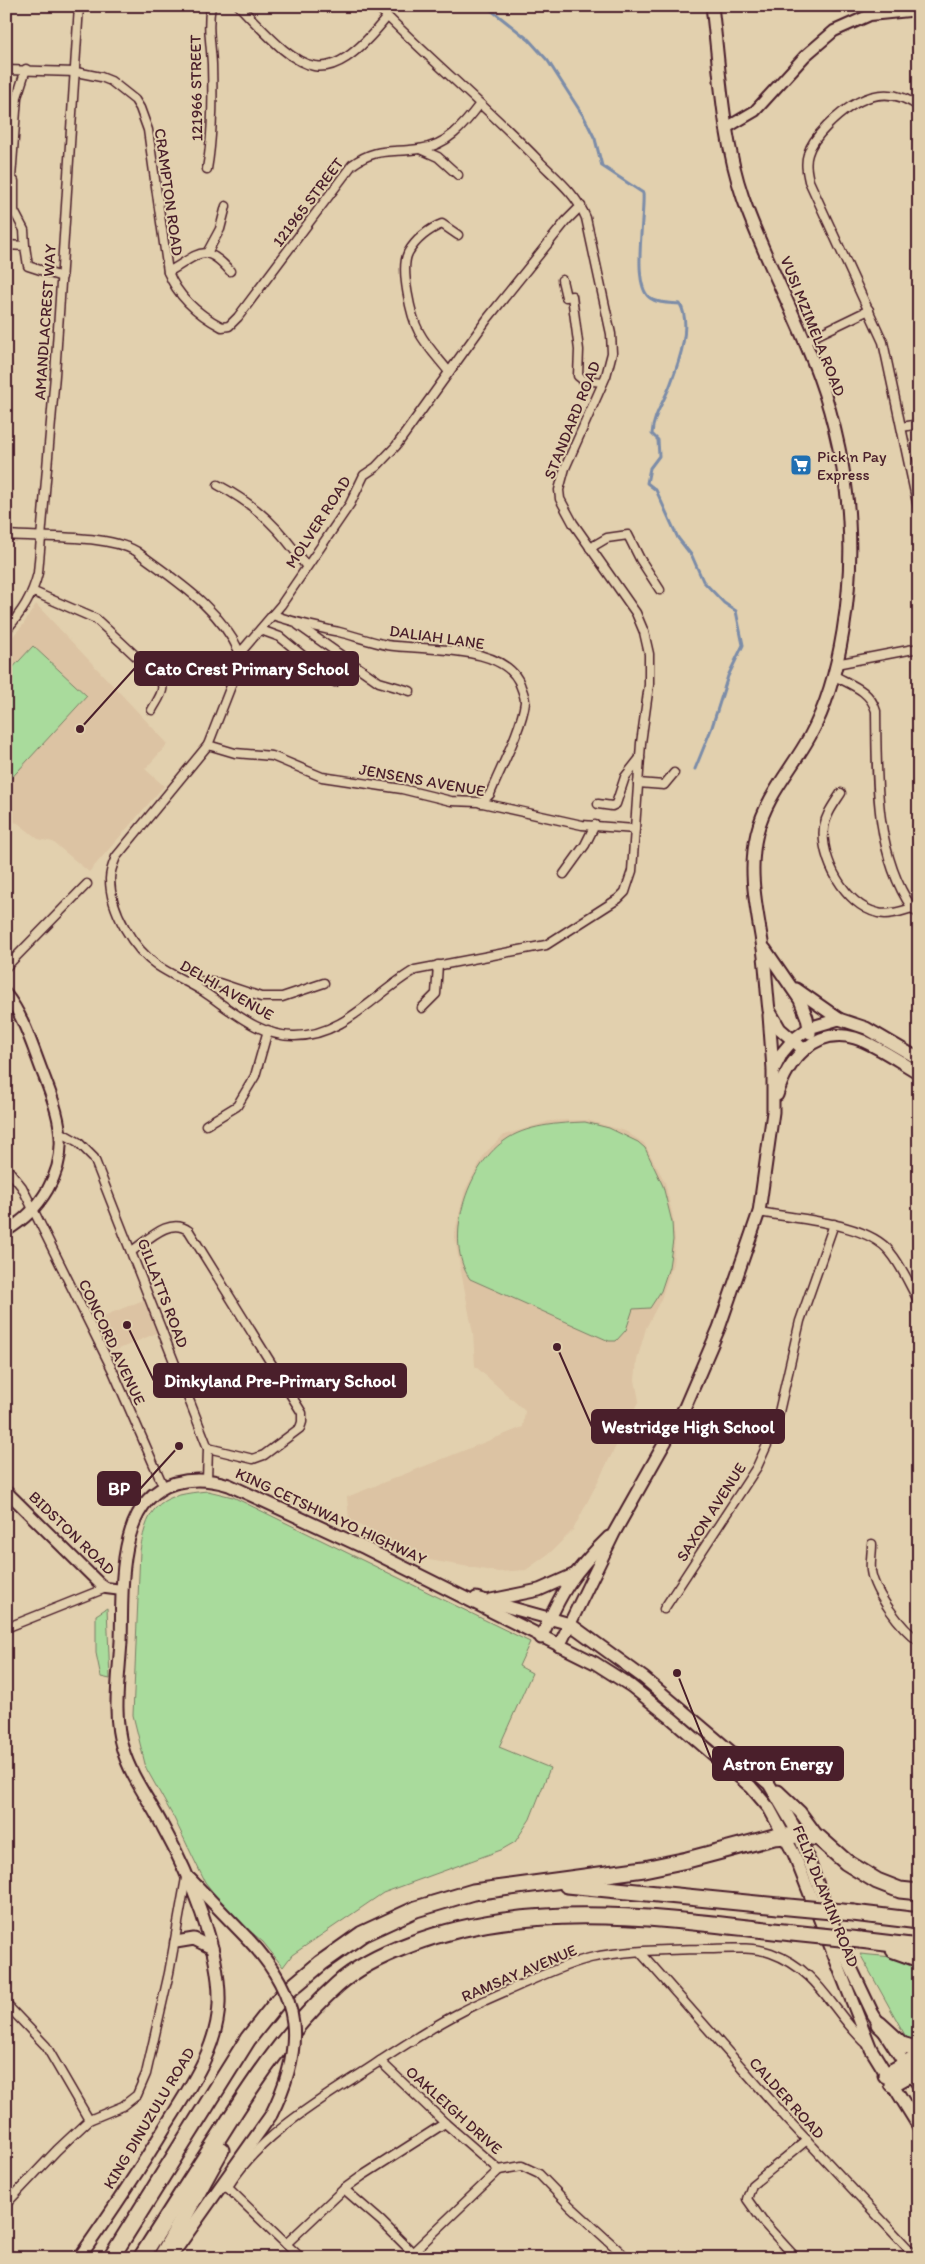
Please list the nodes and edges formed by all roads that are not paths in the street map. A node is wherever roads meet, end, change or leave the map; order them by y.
1 (79, 6) edge
2 (211, 6) edge
3 (239, 6) edge
4 (377, 6) edge
5 (712, 6) edge
6 (919, 10) edge
7 (387, 17) junction
8 (26, 69) junction
9 (6, 70) edge
10 (76, 72) junction
11 (480, 104) junction
12 (919, 107) edge
13 (726, 128) junction
14 (420, 149) junction
15 (207, 169) dead end
16 (458, 175) dead end
17 (8, 179) edge
18 (226, 206) dead end
19 (581, 206) junction
20 (458, 235) dead end
21 (6, 245) edge
22 (26, 246) junction
23 (206, 252) junction
24 (230, 271) dead end
25 (168, 272) junction
26 (62, 277) junction
27 (562, 280) dead end
28 (870, 310) junction
29 (229, 326) joint
30 (805, 341) junction
31 (450, 372) junction
32 (603, 382) junction
33 (919, 424) edge
34 (902, 427) junction
35 (218, 485) dead end
36 (919, 512) edge
37 (6, 535) edge
38 (41, 538) junction
39 (590, 548) junction
40 (306, 566) junction
41 (660, 590) dead end
42 (34, 592) junction
43 (273, 615) junction
44 (294, 623) junction
45 (6, 630) edge
46 (262, 630) junction
47 (919, 648) edge
48 (240, 654) junction
49 (834, 670) junction
50 (335, 682) dead end
51 (410, 691) dead end
52 (152, 710) dead end
53 (208, 745) junction
54 (640, 758) junction
55 (674, 773) dead end
56 (638, 783) junction
57 (841, 793) dead end
58 (481, 803) junction
59 (598, 804) dead end
60 (595, 825) junction
61 (635, 829) junction
62 (111, 871) joint
63 (564, 874) dead end
64 (87, 884) dead end
65 (625, 892) joint
66 (912, 908) junction
67 (919, 914) edge
68 (762, 943) junction
69 (438, 965) junction
70 (6, 967) edge
71 (186, 980) junction
72 (324, 983) dead end
73 (788, 983) junction
74 (6, 994) edge
75 (422, 1008) dead end
76 (769, 1010) junction
77 (839, 1019) junction
78 (809, 1028) junction
79 (268, 1030) junction
80 (793, 1040) junction
81 (807, 1046) junction
82 (919, 1059) edge
83 (774, 1071) junction
84 (919, 1073) edge
85 (773, 1112) junction
86 (206, 1125) dead end
87 (60, 1132) junction
88 (6, 1167) edge
89 (33, 1210) junction
90 (759, 1212) junction
91 (834, 1224) junction
92 (6, 1231) edge
93 (132, 1251) junction
94 (919, 1302) edge
95 (208, 1448) junction
96 (207, 1480) junction
97 (164, 1488) junction
98 (6, 1491) edge
99 (614, 1533) junction
100 (872, 1544) dead end
101 (573, 1575) junction
102 (106, 1588) junction
103 (122, 1590) junction
104 (460, 1594) junction
105 (485, 1601) junction
106 (664, 1610) dead end
107 (550, 1617) junction
108 (570, 1624) junction
109 (6, 1628) edge
110 (541, 1638) junction
111 (919, 1641) edge
112 (559, 1646) junction
113 (769, 1784) junction
114 (791, 1835) junction
115 (819, 1838) junction
116 (186, 1876) junction
117 (538, 1883) junction
118 (919, 1892) edge
119 (919, 1920) edge
120 (866, 1941) junction
121 (176, 1942) junction
122 (919, 1946) edge
123 (212, 1948) junction
124 (641, 1953) junction
125 (919, 1959) edge
126 (6, 2004) edge
127 (879, 2024) junction
128 (871, 2048) junction
129 (919, 2050) edge
130 (380, 2061) junction
131 (915, 2070) edge
132 (889, 2080) junction
133 (253, 2083) junction
134 (89, 2120) junction
135 (445, 2123) junction
136 (919, 2127) edge
137 (807, 2140) junction
138 (499, 2170) junction
139 (226, 2186) junction
140 (344, 2189) junction
141 (6, 2204) edge
142 (286, 2244) junction
143 (409, 2255) edge
144 (171, 2257) edge
145 (623, 2257) edge
146 (80, 2258) edge
147 (111, 2258) edge
148 (140, 2258) edge
149 (301, 2258) edge
150 (796, 2258) edge
151 (917, 2258) edge

1 - 10 street, AMANDLACREST WAY
2 - 15 street, 121966 STREET
3 - 7 street
4 - 7 street, STANDARD ROAD
5 - 13 main road, VUSI MZIMELA ROAD
6 - 13 street
7 - 11 street, STANDARD ROAD
8 - 9 street, CRAMPTON ROAD
8 - 10 street, CRAMPTON ROAD
8 - 17 street
10 - 25 street, CRAMPTON ROAD
10 - 26 street, AMANDLACREST WAY
11 - 14 street, 121965 STREET
11 - 19 street, STANDARD ROAD
12 - 28 street
13 - 30 main road, VUSI MZIMELA ROAD
14 - 16 street
14 - 29 street, 121965 STREET
17 - 22 street
18 - 23 street
19 - 31 street, MOLVER ROAD
19 - 32 street, STANDARD ROAD
20 - 31 street
21 - 22 street
22 - 26 street
23 - 24 street
23 - 25 street
25 - 29 street, CRAMPTON ROAD
26 - 38 street, AMANDLACREST WAY
27 - 32 street
28 - 30 street
28 - 34 street
30 - 49 main road, VUSI MZIMELA ROAD
31 - 40 street, MOLVER ROAD
32 - 39 street, STANDARD ROAD
33 - 34 street
34 - 36 street
35 - 40 street
37 - 38 street
38 - 42 street, AMANDLACREST WAY
38 - 48 street
39 - 41 street
39 - 54 street, STANDARD ROAD
40 - 43 street, MOLVER ROAD
42 - 45 street, AMANDLACREST WAY
42 - 52 street
43 - 44 street, DALIAH LANE
43 - 46 street, MOLVER ROAD
44 - 51 street
44 - 58 street, DALIAH LANE
46 - 48 street, MOLVER ROAD
46 - 50 street
47 - 49 street
48 - 53 street, MOLVER ROAD
49 - 66 street
49 - 68 main road, VUSI MZIMELA ROAD
53 - 58 street, JENSENS AVENUE
53 - 62 street, MOLVER ROAD
54 - 56 street, STANDARD ROAD
54 - 59 street
55 - 56 street
56 - 61 street, STANDARD ROAD
57 - 66 street
58 - 60 street, JENSENS AVENUE
60 - 61 street, JENSENS AVENUE
60 - 63 street
61 - 65 street, STANDARD ROAD
62 - 71 street, DELHI AVENUE
64 - 70 street
65 - 69 street, DELHI AVENUE
66 - 67 street
68 - 73 main road, VUSI MZIMELA ROAD
68 - 76 main road, VUSI MZIMELA ROAD
69 - 75 street
69 - 79 street, DELHI AVENUE
71 - 72 street
71 - 79 street, DELHI AVENUE
73 - 77 main road
73 - 78 main road, VUSI MZIMELA ROAD
74 - 87 street
76 - 80 main road, VUSI MZIMELA ROAD
76 - 83 main road
77 - 78 main road
77 - 82 main road
78 - 80 main road
78 - 81 main road, VUSI MZIMELA ROAD
79 - 86 street
80 - 81 main road, VUSI MZIMELA ROAD
80 - 83 main road
81 - 84 main road
81 - 85 main road
83 - 85 main road
85 - 90 main road
87 - 89 street
87 - 93 street, GILLATTS ROAD
88 - 89 street, CONCORD AVENUE
89 - 92 street
89 - 97 street, CONCORD AVENUE
90 - 91 street
90 - 99 main road
91 - 94 street
91 - 106 street, SAXON AVENUE
93 - 95 street, GILLATTS ROAD
93 - 95 street
95 - 96 street, GILLATTS ROAD
96 - 97 main road, KING CETSHWAYO HIGHWAY
96 - 104 main road, KING CETSHWAYO HIGHWAY
97 - 103 main road, KING CETSHWAYO HIGHWAY
98 - 102 street, BIDSTON ROAD
99 - 101 main road
99 - 108 main road
100 - 111 street
101 - 105 main road
101 - 107 main road
102 - 103 street, BIDSTON ROAD
102 - 109 street
103 - 116 main road, KING CETSHWAYO HIGHWAY
104 - 105 main road, KING CETSHWAYO HIGHWAY
104 - 110 main road, KING CETSHWAYO HIGHWAY
105 - 107 main road, KING CETSHWAYO HIGHWAY
107 - 108 main road, KING CETSHWAYO HIGHWAY
107 - 110 main road
108 - 112 main road
108 - 113 main road, FELIX DLAMINI ROAD
110 - 112 main road, FELIX DLAMINI ROAD
112 - 114 main road, FELIX DLAMINI ROAD
113 - 114 main road, FELIX DLAMINI ROAD
113 - 115 main road
114 - 115 highway
114 - 117 highway
114 - 127 main road, FELIX DLAMINI ROAD
114 - 128 main road, FELIX DLAMINI ROAD
115 - 118 highway
116 - 121 street
116 - 123 main road, KING DINUZULU ROAD
116 - 139 main road, bridge
117 - 119 highway, bridge
117 - 147 highway
120 - 122 highway
120 - 125 highway
120 - 133 highway, bridge
121 - 123 main road
121 - 134 street
123 - 146 main road, KING DINUZULU ROAD
124 - 128 street, RAMSAY AVENUE
124 - 130 street, RAMSAY AVENUE
124 - 137 street, CALDER ROAD
126 - 134 street
127 - 129 highway
127 - 131 main road, FELIX DLAMINI ROAD
128 - 132 main road, FELIX DLAMINI ROAD
130 - 135 street, OAKLEIGH DRIVE
130 - 139 street, RAMSAY AVENUE
131 - 132 highway
132 - 136 main road, FELIX DLAMINI ROAD
133 - 144 highway
133 - 148 highway
134 - 141 street
135 - 138 street, OAKLEIGH DRIVE
135 - 140 street
137 - 150 street
137 - 151 street, CALDER ROAD
138 - 143 street
138 - 145 street, OAKLEIGH DRIVE
139 - 142 street
139 - 144 main road
140 - 142 street
140 - 143 street
142 - 149 street

